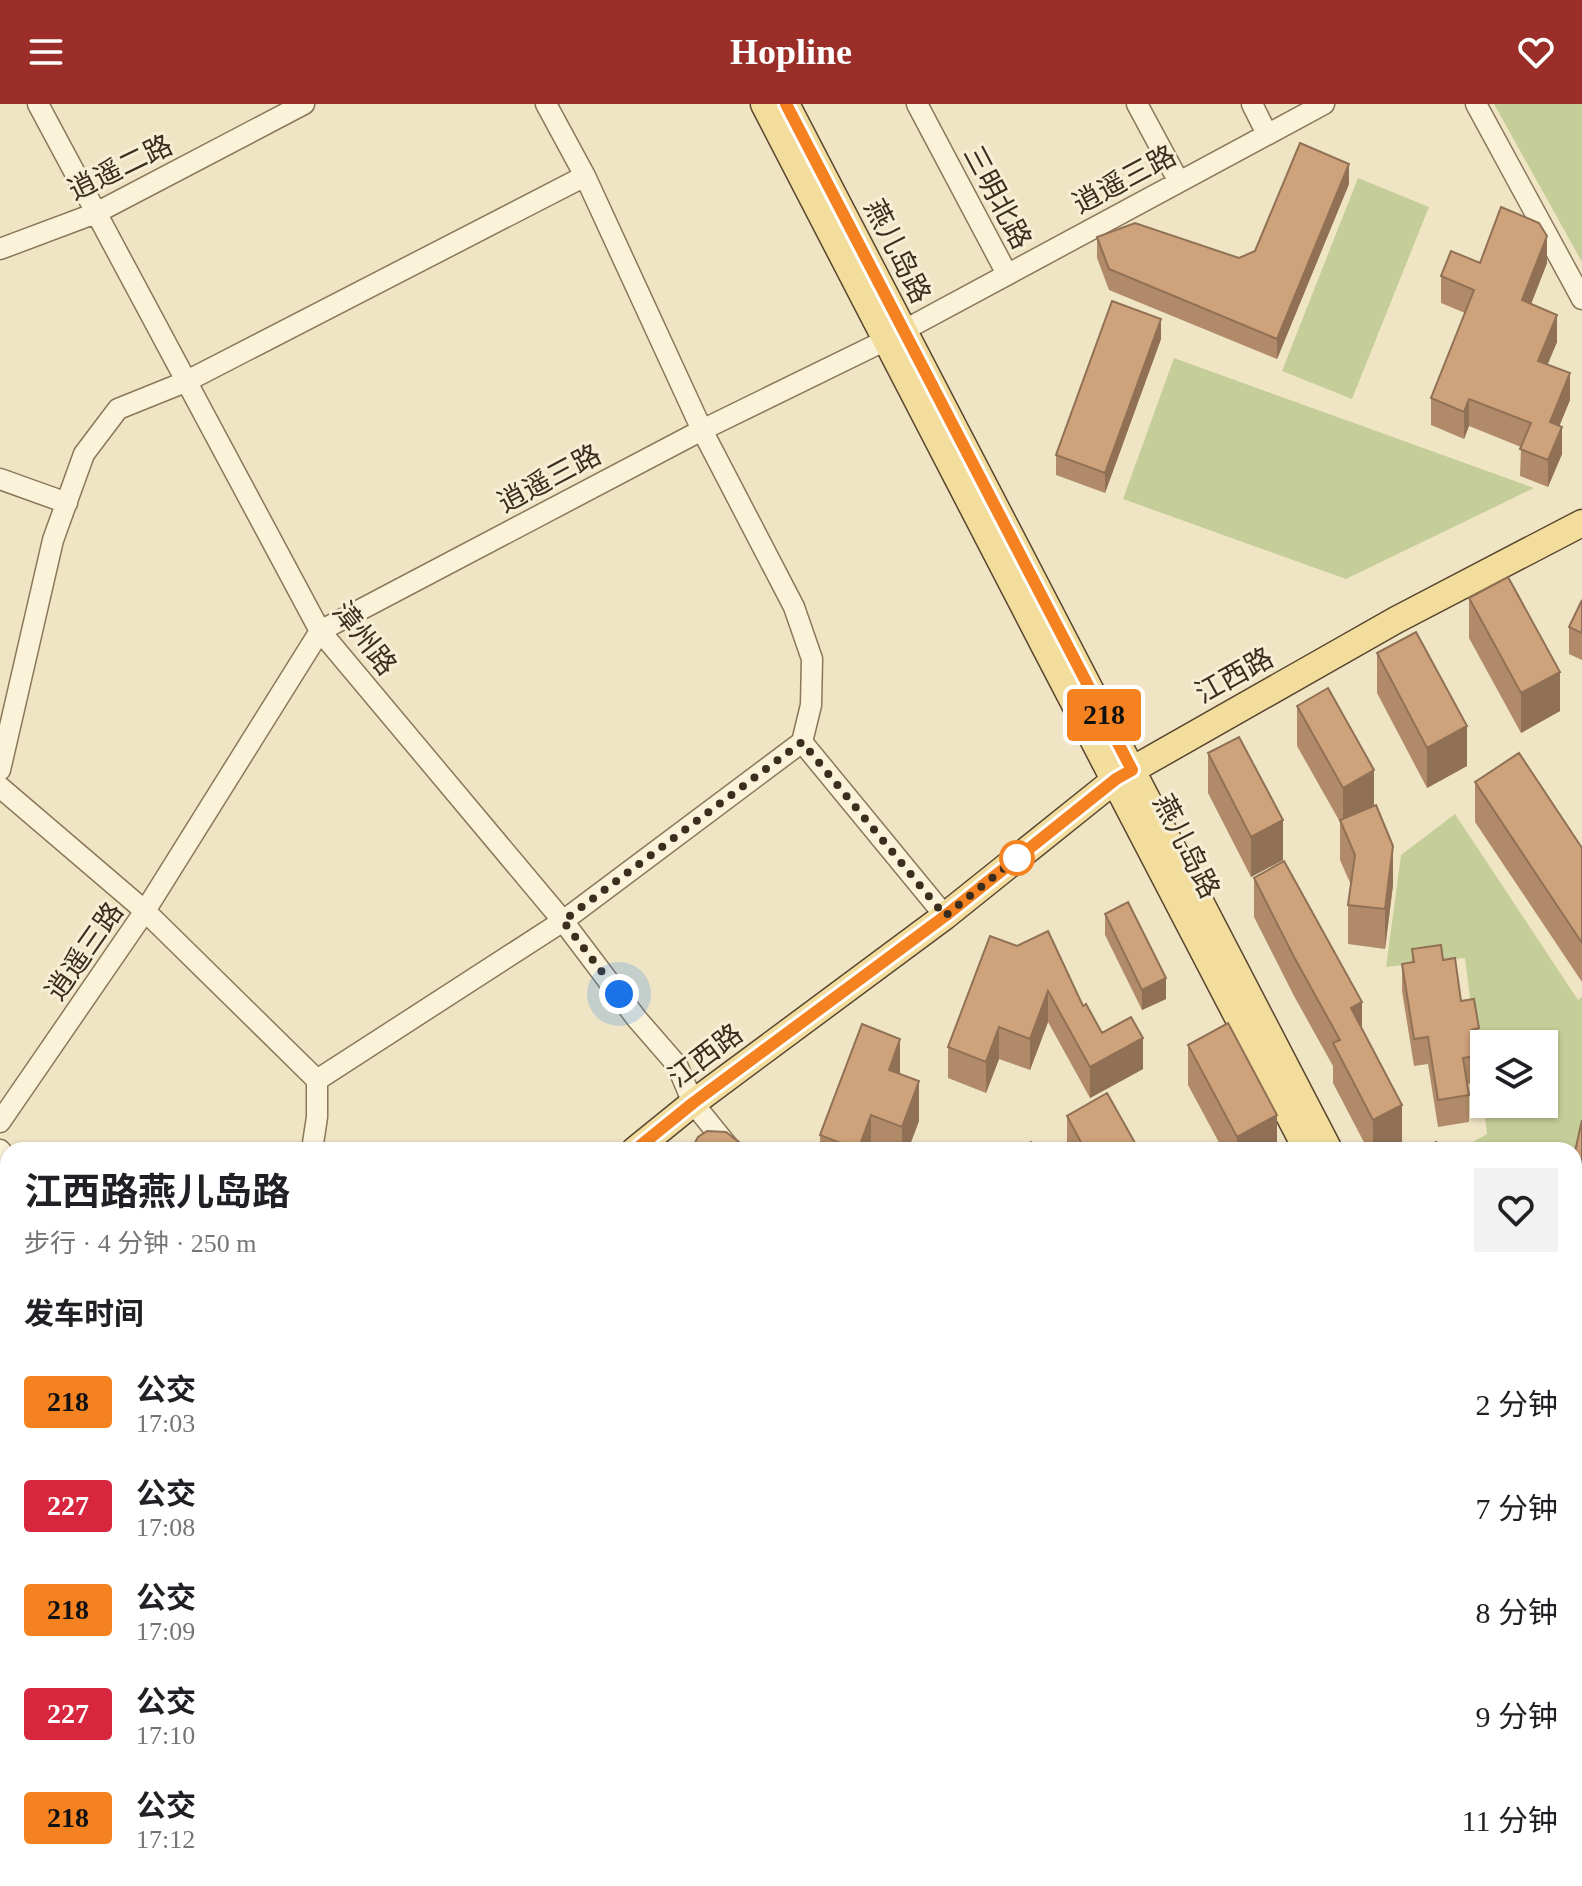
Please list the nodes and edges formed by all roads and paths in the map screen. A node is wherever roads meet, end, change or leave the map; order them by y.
1 (38, 104) edge
2 (304, 104) edge
3 (546, 104) edge
4 (764, 104) edge
5 (786, 104) edge
6 (917, 104) edge
7 (1137, 104) edge
8 (1252, 104) edge
9 (1324, 104) edge
10 (1476, 104) edge
11 (1267, 134) junction
12 (585, 176) junction
13 (1179, 182) junction
14 (96, 213) junction
15 (0, 249) edge
16 (1007, 274) junction
17 (1582, 299) edge
18 (894, 336) junction
19 (185, 382) junction
20 (702, 430) junction
21 (0, 479) edge
22 (67, 503) junction
23 (1582, 523) edge
24 (320, 631) junction
25 (802, 742) junction
26 (0, 770) edge
27 (1124, 774) junction
28 (0, 787) edge
29 (145, 911) junction
30 (945, 916) junction
31 (563, 921) junction
32 (317, 1080) junction
33 (693, 1103) junction
34 (0, 1122) edge
35 (313, 1142) edge
36 (645, 1142) edge
37 (725, 1142) edge
38 (1303, 1142) edge
39 (1325, 1142) edge

1 - 14 street, 漳州路
2 - 14 street, 逍遥二路
3 - 12 street
4 - 18 main road, 燕儿岛路
5 - 18 main road, 燕儿岛路
6 - 16 street, 三明北路
7 - 13 street
8 - 11 street
9 - 11 street, 逍遥三路
10 - 17 street
11 - 13 street, 逍遥三路
12 - 19 street
12 - 20 street
13 - 16 street, 逍遥三路
14 - 15 street, 逍遥二路
14 - 19 street, 漳州路
16 - 18 street, 逍遥三路
18 - 20 street, 逍遥三路
18 - 27 main road, 燕儿岛路
19 - 22 street
19 - 24 street, 漳州路
20 - 24 street, 逍遥三路
20 - 25 street
21 - 22 street
22 - 26 street
23 - 27 main road, 江西路
24 - 29 street, 逍遥三路
24 - 31 street, 漳州路
25 - 30 street
25 - 31 street
27 - 30 main road, 江西路
27 - 38 main road, 燕儿岛路
27 - 39 main road, 燕儿岛路
28 - 29 street
29 - 32 street
29 - 34 street, 逍遥三路
30 - 33 main road, 江西路
31 - 32 street
31 - 33 street, 漳州路
32 - 35 street
33 - 36 main road, 江西路
33 - 37 street, 漳州路

